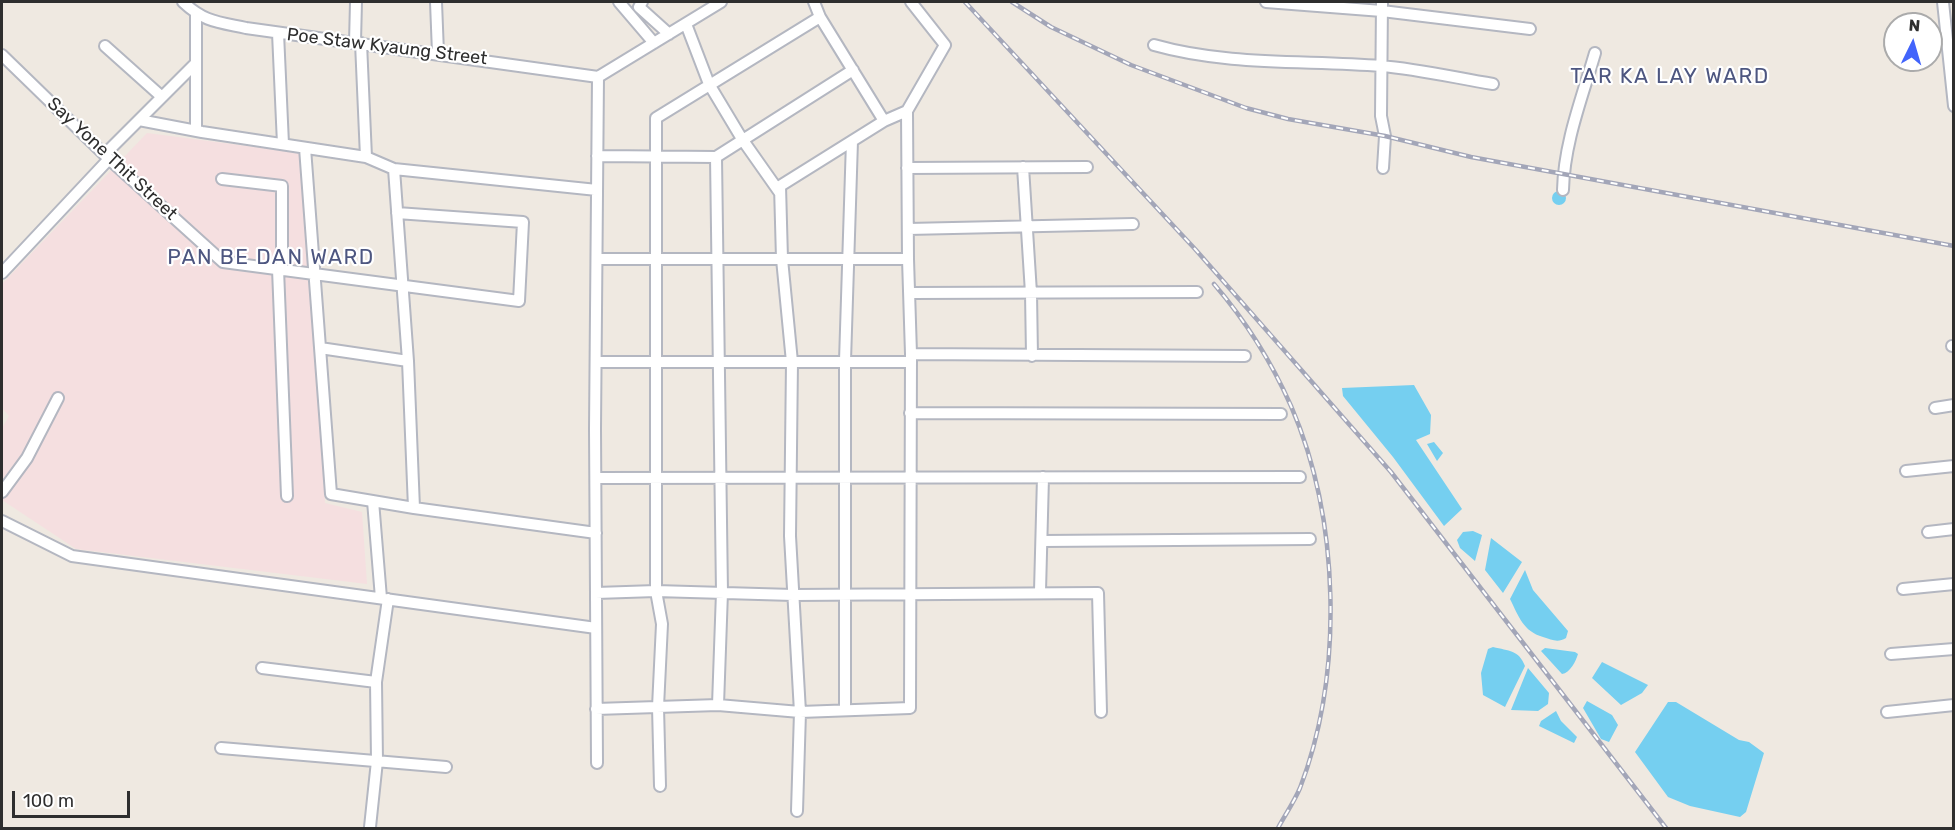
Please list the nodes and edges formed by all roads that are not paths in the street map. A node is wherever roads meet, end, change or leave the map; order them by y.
1 (356, 2) edge
2 (436, 2) edge
3 (618, 2) edge
4 (642, 2) edge
5 (721, 2) edge
6 (814, 2) edge
7 (911, 2) edge
8 (1266, 2) edge
9 (1943, 2) edge
10 (187, 3) edge
11 (1382, 6) edge
12 (196, 14) junction
13 (820, 17) junction
14 (686, 24) junction
15 (1530, 29) dead end
16 (278, 33) junction
17 (669, 34) junction
18 (1949, 38) edge
19 (358, 42) junction
20 (654, 43) junction
21 (1154, 45) dead end
22 (105, 46) dead end
23 (438, 53) junction
24 (1595, 53) dead end
25 (2, 55) edge
26 (196, 63) junction
27 (1382, 66) junction
28 (853, 70) junction
29 (598, 77) junction
30 (709, 84) junction
31 (1493, 84) dead end
32 (162, 98) junction
33 (1953, 100) edge
34 (1953, 106) edge
35 (907, 111) junction
36 (140, 120) junction
37 (884, 121) junction
38 (196, 131) junction
39 (742, 139) junction
40 (852, 141) junction
41 (283, 144) junction
42 (305, 148) junction
43 (597, 156) junction
44 (107, 157) junction
45 (366, 157) junction
46 (654, 158) junction
47 (716, 158) junction
48 (1087, 166) dead end
49 (1023, 167) junction
50 (907, 168) junction
51 (1383, 168) dead end
52 (394, 169) junction
53 (222, 179) dead end
54 (597, 190) junction
55 (1563, 190) dead end
56 (780, 193) junction
57 (397, 213) junction
58 (1133, 224) dead end
59 (1026, 227) junction
60 (908, 229) junction
61 (597, 259) junction
62 (782, 259) junction
63 (847, 259) junction
64 (908, 259) junction
65 (657, 260) junction
66 (718, 260) junction
67 (280, 269) junction
68 (2, 273) edge
69 (315, 274) junction
70 (402, 286) junction
71 (1197, 292) dead end
72 (1031, 293) junction
73 (911, 294) junction
74 (320, 348) junction
75 (1032, 356) junction
76 (1245, 356) dead end
77 (910, 358) junction
78 (408, 361) junction
79 (657, 361) junction
80 (717, 361) junction
81 (596, 362) junction
82 (792, 362) junction
83 (844, 362) junction
84 (58, 398) dead end
85 (1953, 405) edge
86 (1935, 408) dead end
87 (910, 413) junction
88 (1281, 414) dead end
89 (1953, 466) edge
90 (1906, 471) dead end
91 (844, 476) junction
92 (656, 477) junction
93 (719, 477) junction
94 (791, 477) junction
95 (1043, 477) junction
96 (1300, 477) dead end
97 (596, 478) junction
98 (910, 478) junction
99 (2, 492) edge
100 (287, 496) dead end
101 (373, 501) junction
102 (414, 508) junction
103 (2, 521) edge
104 (1953, 529) edge
105 (1928, 532) dead end
106 (596, 533) junction
107 (1310, 539) dead end
108 (1042, 542) junction
109 (1953, 584) edge
110 (1904, 589) dead end
111 (656, 591) junction
112 (1040, 591) junction
113 (722, 592) junction
114 (596, 593) junction
115 (845, 594) junction
116 (909, 594) junction
117 (793, 595) junction
118 (384, 598) junction
119 (596, 628) junction
120 (1953, 649) edge
121 (1891, 654) dead end
122 (262, 668) dead end
123 (376, 682) junction
124 (718, 705) junction
125 (1953, 705) edge
126 (658, 707) junction
127 (596, 709) junction
128 (845, 709) junction
129 (800, 712) junction
130 (1101, 712) dead end
131 (1887, 712) dead end
132 (221, 748) dead end
133 (377, 761) junction
134 (597, 763) dead end
135 (446, 767) dead end
136 (660, 786) dead end
137 (797, 811) dead end
138 (370, 827) dead end

1 - 19 street
2 - 23 street
3 - 20 street
4 - 17 street
5 - 14 street
6 - 13 street
7 - 35 street
8 - 11 street
9 - 18 street
10 - 12 street, Poe Staw Kyaung Street
11 - 15 street
11 - 27 street
12 - 16 street, Poe Staw Kyaung Street
12 - 26 street
13 - 28 street
13 - 30 street
14 - 17 street
14 - 30 street
16 - 19 street, Poe Staw Kyaung Street
16 - 41 street
17 - 20 street
18 - 33 street
19 - 23 street, Poe Staw Kyaung Street
19 - 45 street
20 - 29 street
21 - 27 street
22 - 32 street
23 - 29 street, Poe Staw Kyaung Street
24 - 55 street
25 - 44 street, Say Yone Thit Street
26 - 32 street
26 - 38 street
27 - 31 street
27 - 51 street
28 - 37 street
28 - 39 street
29 - 43 street
30 - 39 street
30 - 46 street
32 - 36 street
33 - 34 street
35 - 37 street
35 - 50 street
36 - 38 street
36 - 44 street
37 - 40 street
38 - 41 street
39 - 47 street
39 - 56 street
40 - 56 street
40 - 63 street
41 - 42 street
42 - 45 street
42 - 69 street
43 - 46 street
43 - 54 street
44 - 67 street, Say Yone Thit Street
44 - 68 street
45 - 52 street
46 - 47 street
46 - 65 street
47 - 66 street
48 - 49 street
49 - 50 street
49 - 59 street
50 - 60 street
52 - 54 street
52 - 57 street
53 - 67 street
54 - 61 street
56 - 62 street
57 - 70 street
57 - 70 street
58 - 59 street
59 - 60 street
59 - 72 street
60 - 64 street
61 - 65 street
61 - 81 street
62 - 63 street
62 - 66 street
62 - 82 street
63 - 64 street
63 - 83 street
64 - 73 street
65 - 66 street
65 - 79 street
66 - 80 street
67 - 69 street
67 - 100 street
69 - 70 street
69 - 74 street
70 - 78 street
71 - 72 street
72 - 73 street
72 - 75 street
73 - 77 street
74 - 78 street
74 - 101 street
75 - 76 street
75 - 77 street
77 - 83 street
77 - 87 street
78 - 102 street
79 - 80 street
79 - 81 street
79 - 92 street
80 - 82 street
80 - 93 street
81 - 97 street
82 - 83 street
82 - 94 street
83 - 91 street
84 - 99 street
85 - 86 street
87 - 88 street
87 - 98 street
89 - 90 street
91 - 94 street
91 - 98 street
91 - 115 street
92 - 93 street
92 - 97 street
92 - 111 street
93 - 94 street
93 - 113 street
94 - 117 street
95 - 96 street
95 - 98 street
95 - 108 street
97 - 106 street
98 - 116 street
101 - 102 street
101 - 118 street
102 - 106 street
103 - 118 street
104 - 105 street
106 - 114 street
107 - 108 street
108 - 112 street
109 - 110 street
111 - 113 street
111 - 114 street
111 - 126 street
112 - 116 street
112 - 130 street
113 - 117 street
113 - 124 street
114 - 119 street
115 - 116 street
115 - 117 street
115 - 128 street
116 - 128 street
117 - 129 street
118 - 119 street
118 - 123 street
119 - 127 street
120 - 121 street
122 - 123 street
123 - 133 street
124 - 126 street
124 - 129 street
125 - 131 street
126 - 127 street
126 - 136 street
127 - 134 street
128 - 129 street
129 - 137 street
132 - 133 street
133 - 135 street
133 - 138 street

